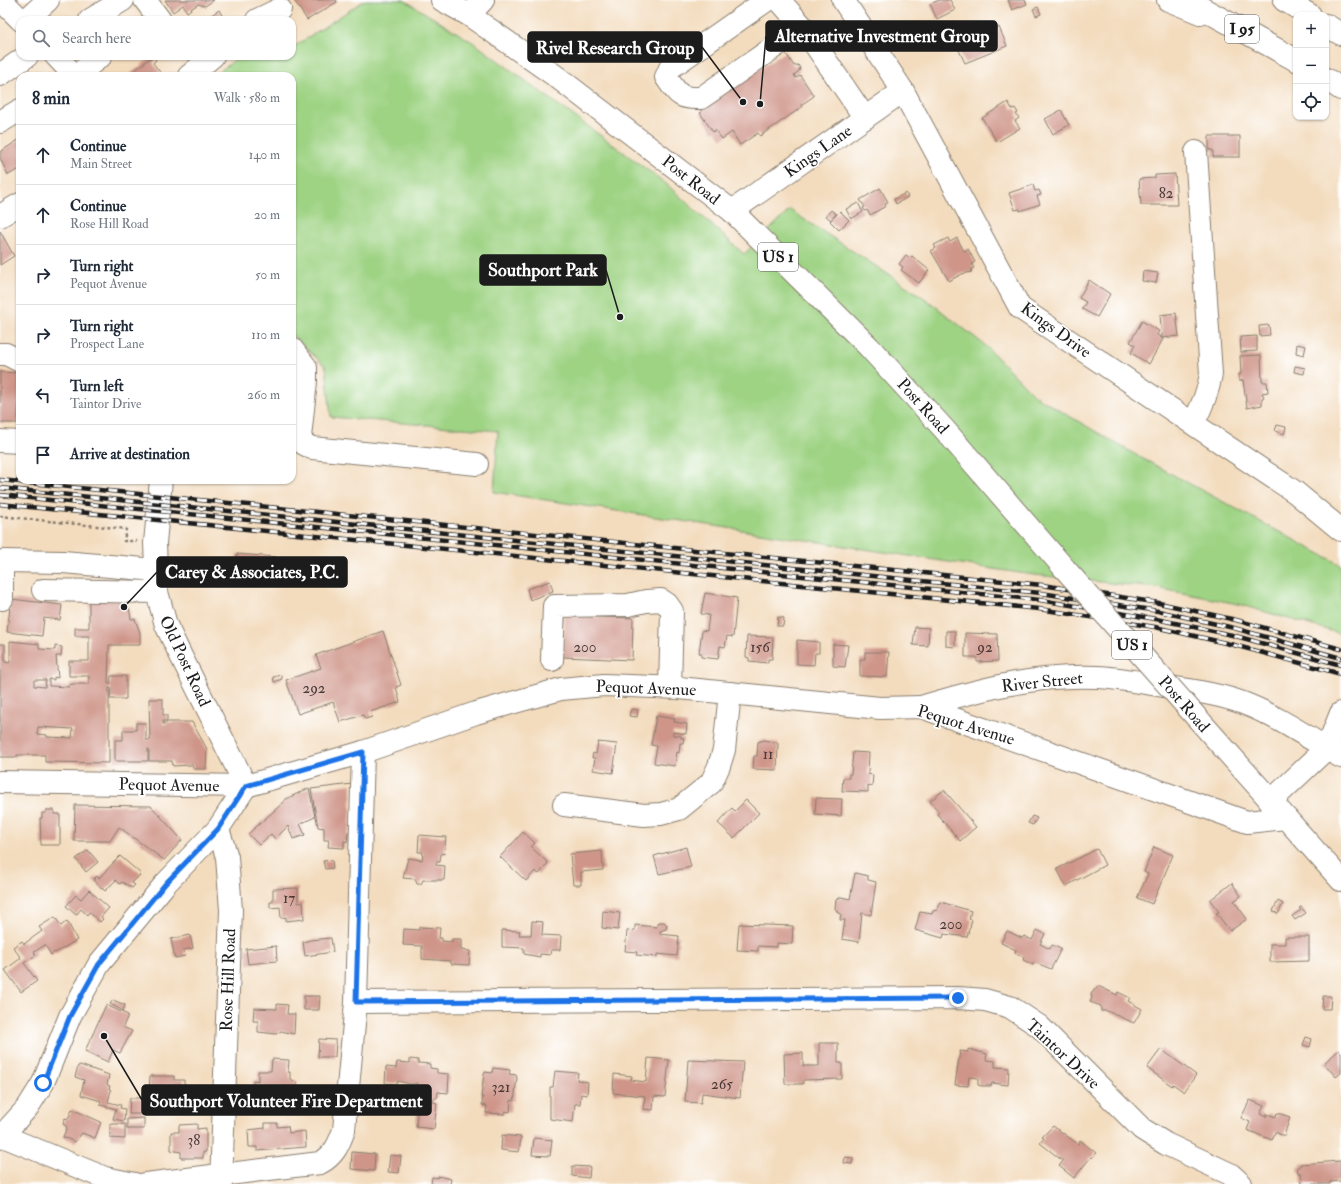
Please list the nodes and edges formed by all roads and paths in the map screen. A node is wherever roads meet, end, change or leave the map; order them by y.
1 (48, 0) edge
2 (123, 0) edge
3 (145, 0) edge
4 (442, 0) edge
5 (767, 0) edge
6 (779, 0) edge
7 (844, 0) edge
8 (1168, 0) edge
9 (1188, 0) edge
10 (1284, 0) edge
11 (476, 8) edge
12 (280, 9) dead end
13 (1305, 12) edge
14 (12, 15) edge
15 (97, 16) edge
16 (157, 16) edge
17 (265, 16) edge
18 (803, 27) junction
19 (1329, 27) edge
20 (1244, 30) junction
21 (1341, 34) edge
22 (1293, 58) edge
23 (22, 60) edge
24 (60, 60) edge
25 (96, 60) edge
26 (208, 60) edge
27 (72, 72) edge
28 (81, 72) edge
29 (194, 72) edge
30 (0, 75) edge
31 (1329, 81) edge
32 (1341, 89) edge
33 (904, 91) junction
34 (16, 112) edge
35 (865, 118) junction
36 (0, 122) edge
37 (1196, 152) dead end
38 (16, 206) edge
39 (732, 211) junction
40 (0, 216) edge
41 (0, 354) edge
42 (296, 354) edge
43 (16, 358) edge
44 (297, 416) edge
45 (1193, 423) junction
46 (0, 441) edge
47 (16, 442) edge
48 (477, 464) dead end
49 (161, 484) edge
50 (0, 516) edge
51 (1341, 530) edge
52 (140, 542) dead end
53 (156, 570) junction
54 (43, 590) dead end
55 (157, 592) junction
56 (2, 599) dead end
57 (552, 660) dead end
58 (670, 688) junction
59 (730, 693) junction
60 (921, 707) junction
61 (1341, 713) edge
62 (363, 752) junction
63 (1334, 753) edge
64 (0, 782) edge
65 (246, 786) junction
66 (1270, 802) junction
67 (564, 805) dead end
68 (1286, 818) junction
69 (218, 829) junction
70 (1341, 880) edge
71 (356, 1002) junction
72 (1, 1137) edge
73 (221, 1180) edge
74 (134, 1184) edge
75 (145, 1184) edge
76 (1241, 1184) edge

1 - 14 main road
2 - 15 main road
3 - 16 main road
4 - 11 main road, Post Road / US 1
5 - 18 main road
6 - 18 main road
7 - 33 main road, Kings Drive
8 - 20 main road
9 - 20 main road, I 95
10 - 13 main road
11 - 39 main road, Post Road / US 1
12 - 17 main road
18 - 35 main road
19 - 21 main road
20 - 22 main road, I 95
23 - 30 main road
24 - 27 main road
25 - 28 main road
26 - 29 main road
31 - 32 main road
33 - 35 main road, Kings Lane
33 - 45 main road, Kings Drive
34 - 36 main road
35 - 39 main road, Kings Lane
37 - 45 main road
38 - 40 main road
39 - 66 main road, Post Road / US 1, bridge
41 - 43 main road
42 - 44 main road
44 - 48 main road
45 - 51 main road, Kings Drive
46 - 47 main road
49 - 53 main road, Old Post Road
50 - 52 path
53 - 55 main road, Old Post Road
53 - 56 main road
54 - 55 main road
55 - 65 main road, Old Post Road
57 - 58 main road
58 - 59 main road, Pequot Avenue
58 - 62 main road, Pequot Avenue
59 - 60 main road, Pequot Avenue
59 - 67 main road
60 - 63 main road, River Street
60 - 68 main road, Pequot Avenue
61 - 63 main road
62 - 65 main road, Pequot Avenue
62 - 71 main road
63 - 66 main road
64 - 65 main road, Pequot Avenue
65 - 69 main road
66 - 68 main road, Post Road / US 1
68 - 70 main road, Post Road / US 1
69 - 72 main road
69 - 73 main road, Rose Hill Road
71 - 73 main road
71 - 76 main road, Taintor Drive
72 - 74 main road
73 - 75 main road

